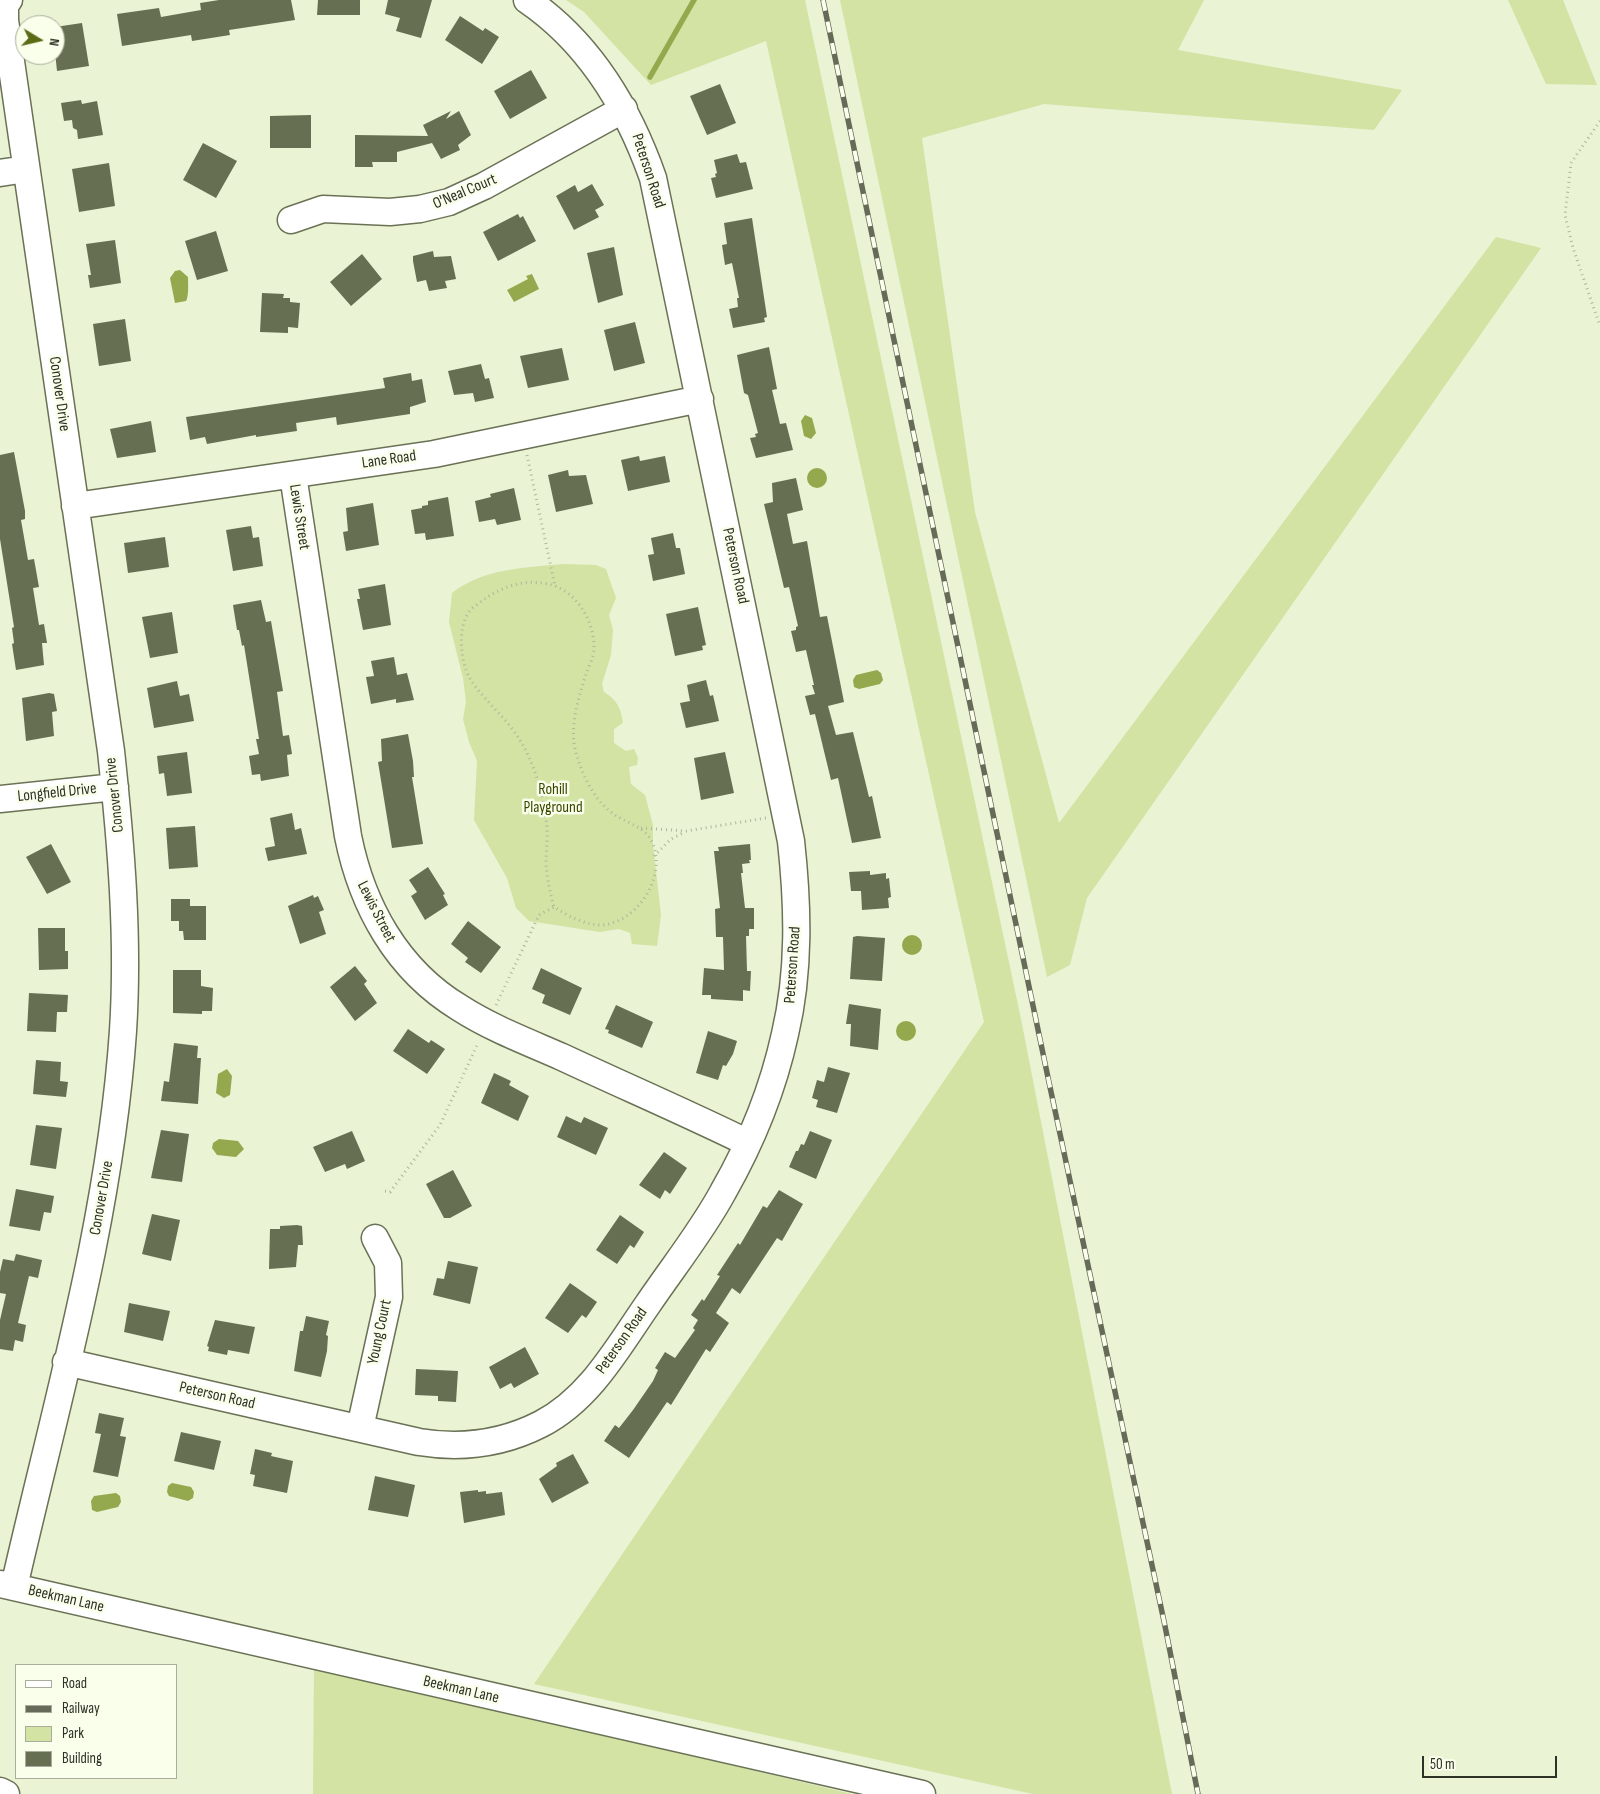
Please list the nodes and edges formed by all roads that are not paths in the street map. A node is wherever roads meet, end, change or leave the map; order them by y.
1 (9, 0) edge
2 (527, 0) edge
3 (624, 109) junction
4 (26, 169) junction
5 (0, 173) edge
6 (291, 220) dead end
7 (700, 399) junction
8 (293, 475) junction
9 (75, 506) junction
10 (115, 786) junction
11 (0, 799) edge
12 (748, 1143) junction
13 (375, 1238) dead end
14 (66, 1362) junction
15 (360, 1428) junction
16 (7, 1585) edge
17 (0, 1791) edge
18 (6, 1794) edge
19 (922, 1794) edge

1 - 4 street, Conover Drive
2 - 3 street, Peterson Road
3 - 6 street, O'Neal Court
3 - 7 street, Peterson Road
4 - 5 street
4 - 9 street, Conover Drive
7 - 8 street, Lane Road
7 - 12 street, Peterson Road
8 - 9 street, Lane Road
8 - 12 street, Lewis Street
9 - 10 street, Conover Drive
10 - 11 street, Longfield Drive
10 - 14 street, Conover Drive
12 - 15 street, Peterson Road
13 - 15 street, Young Court
14 - 15 street, Peterson Road
14 - 16 street, Conover Drive
16 - 19 street, Beekman Lane
17 - 18 street

